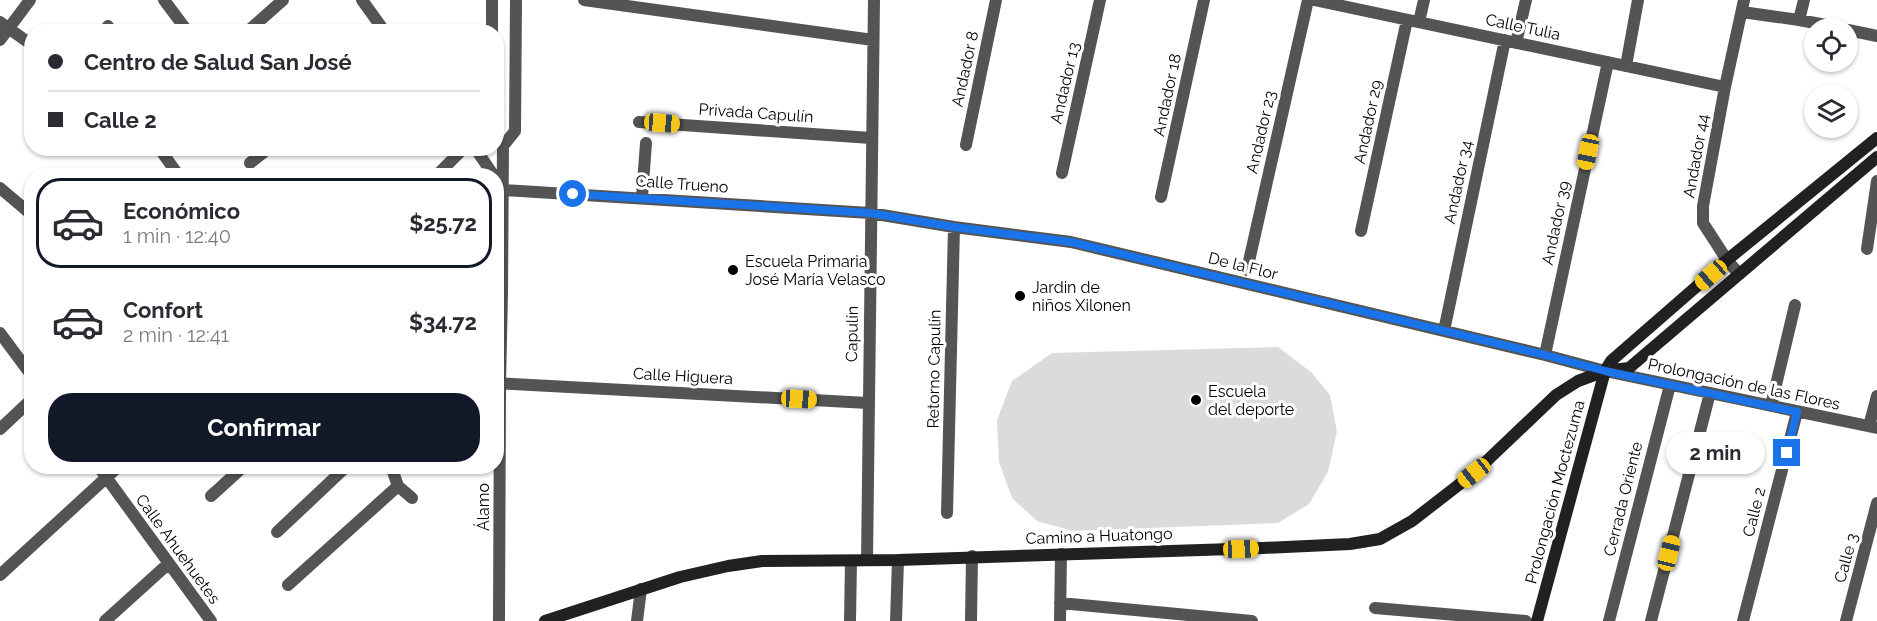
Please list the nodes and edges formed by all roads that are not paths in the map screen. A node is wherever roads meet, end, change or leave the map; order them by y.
1 (30, 0) edge
2 (164, 0) edge
3 (283, 0) edge
4 (362, 0) edge
5 (492, 0) edge
6 (516, 0) edge
7 (584, 0) edge
8 (874, 0) edge
9 (996, 0) edge
10 (1101, 0) edge
11 (1204, 0) edge
12 (1308, 0) edge
13 (1314, 0) edge
14 (1424, 0) edge
15 (1526, 0) edge
16 (1638, 0) edge
17 (1804, 0) edge
18 (1328, 1) edge
19 (1743, 6) edge
20 (1799, 20) junction
21 (1413, 21) junction
22 (1804, 21) edge
23 (182, 24) edge
24 (256, 24) edge
25 (379, 24) edge
26 (492, 24) edge
27 (4, 25) edge
28 (1858, 32) edge
29 (1877, 36) edge
30 (24, 39) edge
31 (0, 40) edge
32 (873, 40) junction
33 (1511, 41) junction
34 (1608, 62) junction
35 (1626, 66) junction
36 (1725, 87) junction
37 (639, 122) dead end
38 (871, 138) junction
39 (1877, 138) edge
40 (646, 143) dead end
41 (504, 145) edge
42 (966, 145) dead end
43 (259, 156) edge
44 (456, 156) edge
45 (1877, 156) edge
46 (250, 163) dead end
47 (444, 168) edge
48 (1062, 173) dead end
49 (1877, 181) edge
50 (504, 185) edge
51 (0, 188) edge
52 (642, 197) junction
53 (1161, 197) dead end
54 (24, 208) edge
55 (870, 213) junction
56 (954, 227) junction
57 (1361, 231) dead end
58 (1867, 249) dead end
59 (1727, 260) junction
60 (1247, 270) dead end
61 (1739, 274) junction
62 (1795, 304) dead end
63 (1444, 332) junction
64 (0, 333) edge
65 (1545, 355) junction
66 (24, 365) edge
67 (1605, 371) junction
68 (504, 383) edge
69 (1670, 385) junction
70 (1710, 393) junction
71 (1877, 396) edge
72 (868, 403) junction
73 (24, 406) edge
74 (1771, 406) junction
75 (1797, 412) junction
76 (1873, 427) edge
77 (0, 429) edge
78 (104, 474) edge
79 (111, 474) edge
80 (235, 474) edge
81 (339, 474) edge
82 (394, 474) edge
83 (498, 474) edge
84 (107, 478) junction
85 (398, 486) junction
86 (211, 496) dead end
87 (412, 498) dead end
88 (1877, 503) edge
89 (947, 513) dead end
90 (277, 532) dead end
91 (1061, 554) junction
92 (972, 556) junction
93 (867, 560) junction
94 (898, 560) junction
95 (851, 561) junction
96 (168, 564) junction
97 (0, 575) edge
98 (288, 585) dead end
99 (641, 589) junction
100 (1060, 603) junction
101 (1375, 608) dead end
102 (105, 621) edge
103 (211, 621) edge
104 (499, 621) edge
105 (545, 621) edge
106 (637, 621) edge
107 (850, 621) edge
108 (896, 621) edge
109 (971, 621) edge
110 (1060, 621) edge
111 (1252, 621) edge
112 (1526, 621) edge
113 (1537, 621) edge
114 (1609, 621) edge
115 (1651, 621) edge
116 (1743, 621) edge
117 (1846, 621) edge

1 - 27 street
2 - 23 street
3 - 24 street
4 - 25 street
5 - 26 street
6 - 41 street, Álamo
7 - 32 street
8 - 32 street, Capulín
9 - 42 street, Andador 8
10 - 48 street, Andador 13
11 - 53 street, Andador 18
12 - 60 street, Andador 23
13 - 18 street, Calle Tulia
14 - 21 street, Andador 29
15 - 33 street, Andador 34
16 - 35 street
17 - 20 street
18 - 21 street, Calle Tulia
19 - 20 street
19 - 36 street, Andador 44
20 - 22 street
21 - 33 street, Calle Tulia
21 - 57 street, Andador 29
27 - 30 street
27 - 31 street
28 - 29 street
32 - 38 street, Capulín
33 - 34 street, Calle Tulia
33 - 63 street, Andador 34
34 - 35 street, Calle Tulia
34 - 65 street, Andador 39
35 - 36 street, Calle Tulia
36 - 59 street, Andador 44
37 - 38 street, Privada Capulín
38 - 55 street, Capulín
39 - 59 main road, Prolongación Moctezuma
40 - 52 street
43 - 46 street
44 - 47 street
45 - 61 main road
49 - 58 street
50 - 52 street, Calle Trueno
51 - 54 street
52 - 55 street, Calle Trueno
55 - 56 street, De la Flor
55 - 72 street, Capulín
56 - 63 street, De la Flor
56 - 89 street, Retorno Capulín
59 - 61 street, Andador 44
59 - 67 main road, Prolongación Moctezuma
61 - 67 main road
62 - 74 street
63 - 65 street, De la Flor
64 - 66 street
65 - 67 street, De la Flor
67 - 69 street, Prolongación de las Flores
67 - 91 main road, Camino a Huatongo
67 - 113 main road, Prolongación Moctezuma
68 - 72 street, Calle Higuera
69 - 70 street, Prolongación de las Flores
69 - 114 street, Cerrada Oriente
70 - 74 street, Prolongación de las Flores
70 - 115 street
71 - 76 street
72 - 93 street, Capulín
73 - 77 street
74 - 75 street, Prolongación de las Flores
75 - 76 street, Prolongación de las Flores
75 - 116 street, Calle 2
78 - 84 street, Calle Ahuehuetes
79 - 84 street
80 - 86 street
81 - 90 street
82 - 85 street
83 - 104 street, Álamo
84 - 96 street, Calle Ahuehuetes
84 - 97 street
85 - 87 street
85 - 98 street
88 - 117 street, Calle 3
91 - 92 main road, Camino a Huatongo
91 - 100 street
92 - 94 main road, Camino a Huatongo
92 - 109 street
93 - 94 main road, Camino a Huatongo
93 - 95 main road, Camino a Huatongo
94 - 108 street
95 - 99 main road, Camino a Huatongo
95 - 107 street
96 - 102 street
96 - 103 street, Calle Ahuehuetes
99 - 105 main road, Camino a Huatongo
99 - 106 street
100 - 110 street
100 - 111 street
101 - 112 street

